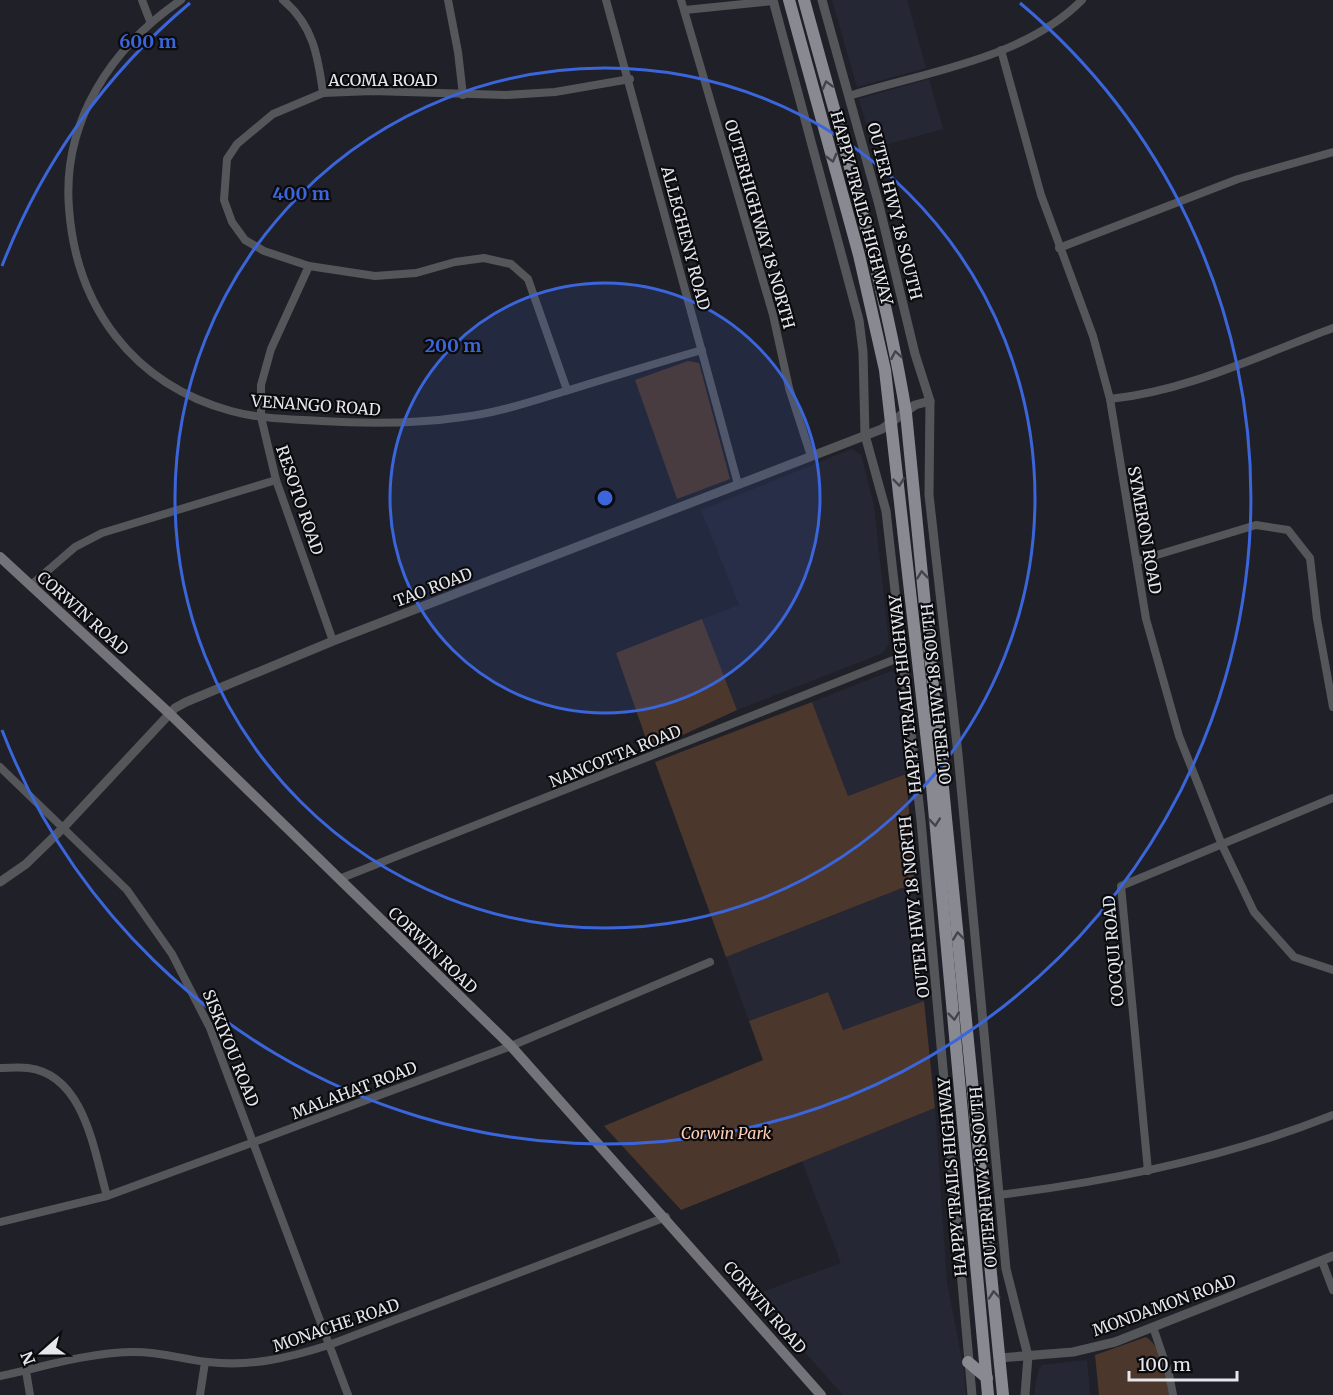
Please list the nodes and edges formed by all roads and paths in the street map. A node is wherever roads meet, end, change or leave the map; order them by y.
1 (141, 0) edge
2 (181, 0) edge
3 (283, 0) edge
4 (448, 0) edge
5 (606, 0) edge
6 (681, 0) edge
7 (789, 0) edge
8 (804, 0) edge
9 (822, 0) edge
10 (1082, 0) edge
11 (773, 1) edge
12 (685, 10) junction
13 (150, 21) junction
14 (1001, 50) junction
15 (630, 79) junction
16 (323, 93) junction
17 (463, 94) junction
18 (849, 96) junction
19 (1333, 152) edge
20 (1059, 248) junction
21 (309, 266) junction
22 (1333, 328) edge
23 (702, 350) junction
24 (567, 390) junction
25 (1110, 399) junction
26 (930, 401) junction
27 (906, 413) junction
28 (261, 417) junction
29 (892, 424) junction
30 (865, 435) junction
31 (811, 456) junction
32 (276, 480) junction
33 (738, 484) junction
34 (0, 557) edge
35 (1137, 561) junction
36 (30, 586) junction
37 (333, 641) junction
38 (901, 657) junction
39 (1333, 707) edge
40 (170, 714) junction
41 (0, 767) edge
42 (1333, 798) edge
43 (64, 827) junction
44 (1222, 846) junction
45 (339, 879) junction
46 (0, 882) edge
47 (710, 962) dead end
48 (1333, 970) edge
49 (511, 1046) junction
50 (0, 1068) edge
51 (1333, 1115) edge
52 (254, 1142) junction
53 (1148, 1171) junction
54 (999, 1195) junction
55 (106, 1196) junction
56 (666, 1217) junction
57 (0, 1222) edge
58 (1333, 1256) edge
59 (1322, 1261) junction
60 (978, 1282) junction
61 (1333, 1290) edge
62 (1153, 1327) junction
63 (329, 1345) junction
64 (1028, 1356) junction
65 (999, 1358) junction
66 (206, 1362) junction
67 (968, 1362) junction
68 (26, 1371) junction
69 (0, 1376) edge
70 (987, 1378) junction
71 (819, 1394) edge
72 (30, 1395) edge
73 (200, 1395) edge
74 (348, 1395) edge
75 (972, 1395) edge
76 (988, 1395) edge
77 (1003, 1395) edge
78 (1025, 1395) edge
79 (1173, 1395) edge

1 - 13 street
2 - 13 street, VENANGO ROAD
3 - 16 street
4 - 17 street
5 - 15 street, ALLEGHENY ROAD
6 - 12 street, OUTERHIGHWAY 18 NORTH
7 -> 29 main road, HAPPY TRAILS HIGHWAY
27 -> 8 main road, HAPPY TRAILS HIGHWAY
9 - 18 street, OUTER HWY 18 SOUTH
10 - 14 street
11 - 12 street
11 - 30 street, OUTER HWY 18 NORTH
12 - 31 street, OUTERHIGHWAY 18 NORTH
13 - 28 street, VENANGO ROAD
14 - 18 street
14 - 20 street, SYMERON ROAD
15 - 17 street, ACOMA ROAD
15 - 23 street, ALLEGHENY ROAD
16 - 17 street, ACOMA ROAD
16 - 21 street, ACOMA ROAD
18 - 26 street, OUTER HWY 18 SOUTH
19 - 20 street
20 - 25 street, SYMERON ROAD
21 - 24 street, ACOMA ROAD
21 - 28 street, RESOTO ROAD
22 - 25 street
23 - 24 street, VENANGO ROAD
23 - 33 street, ALLEGHENY ROAD
24 - 28 street, VENANGO ROAD
25 - 35 street, SYMERON ROAD
26 - 27 street, TAO ROAD
26 - 54 street, OUTER HWY 18 SOUTH
27 - 29 street, TAO ROAD
65 -> 27 main road, HAPPY TRAILS HIGHWAY
28 - 32 street, RESOTO ROAD
29 - 30 street, TAO ROAD
29 -> 60 main road, HAPPY TRAILS HIGHWAY
30 - 31 street, TAO ROAD
30 - 38 street, OUTER HWY 18 NORTH
31 - 33 street, TAO ROAD
32 - 36 street
32 - 37 street, RESOTO ROAD
33 - 37 street, TAO ROAD
34 - 36 main road, CORWIN ROAD
35 - 39 street
35 - 44 street, SYMERON ROAD
36 - 40 main road, CORWIN ROAD
37 - 40 street, TAO ROAD
38 - 45 street, NANCOTTA ROAD
38 - 67 street, OUTER HWY 18 NORTH
40 - 43 street, TAO ROAD
40 - 45 main road, CORWIN ROAD
41 - 43 street, SISKIYOU ROAD
42 - 44 street, COCQUI ROAD
43 - 46 street, TAO ROAD
43 - 52 street, SISKIYOU ROAD
44 - 48 street, SYMERON ROAD
44 - 53 street, COCQUI ROAD
45 - 49 main road, CORWIN ROAD
47 - 49 street, MALAHAT ROAD
49 - 52 street, MALAHAT ROAD
49 - 56 main road, CORWIN ROAD
50 - 55 street
51 - 53 street
52 - 55 street, MALAHAT ROAD
52 - 63 street, SISKIYOU ROAD
53 - 54 street
54 - 64 street, OUTER HWY 18 SOUTH
55 - 57 street, MALAHAT ROAD
56 - 63 street, MONACHE ROAD
56 - 71 main road, CORWIN ROAD
58 - 59 street, MONDAMON ROAD
59 - 61 street
59 - 62 street, MONDAMON ROAD
60 - 65 main road
60 - 70 main road, HAPPY TRAILS HIGHWAY
62 - 64 street, MONDAMON ROAD
62 - 79 street
63 - 66 street, MONACHE ROAD
63 - 74 street, SISKIYOU ROAD
64 - 65 street, MONDAMON ROAD
64 - 78 street, OUTER HWY 18 SOUTH
65 - 77 main road, HAPPY TRAILS HIGHWAY
66 - 68 street, MONACHE ROAD
66 - 73 street
67 - 70 main road
67 - 75 street, OUTER HWY 18 NORTH
68 - 69 street, MONACHE ROAD
68 - 72 street
70 - 76 main road, HAPPY TRAILS HIGHWAY

